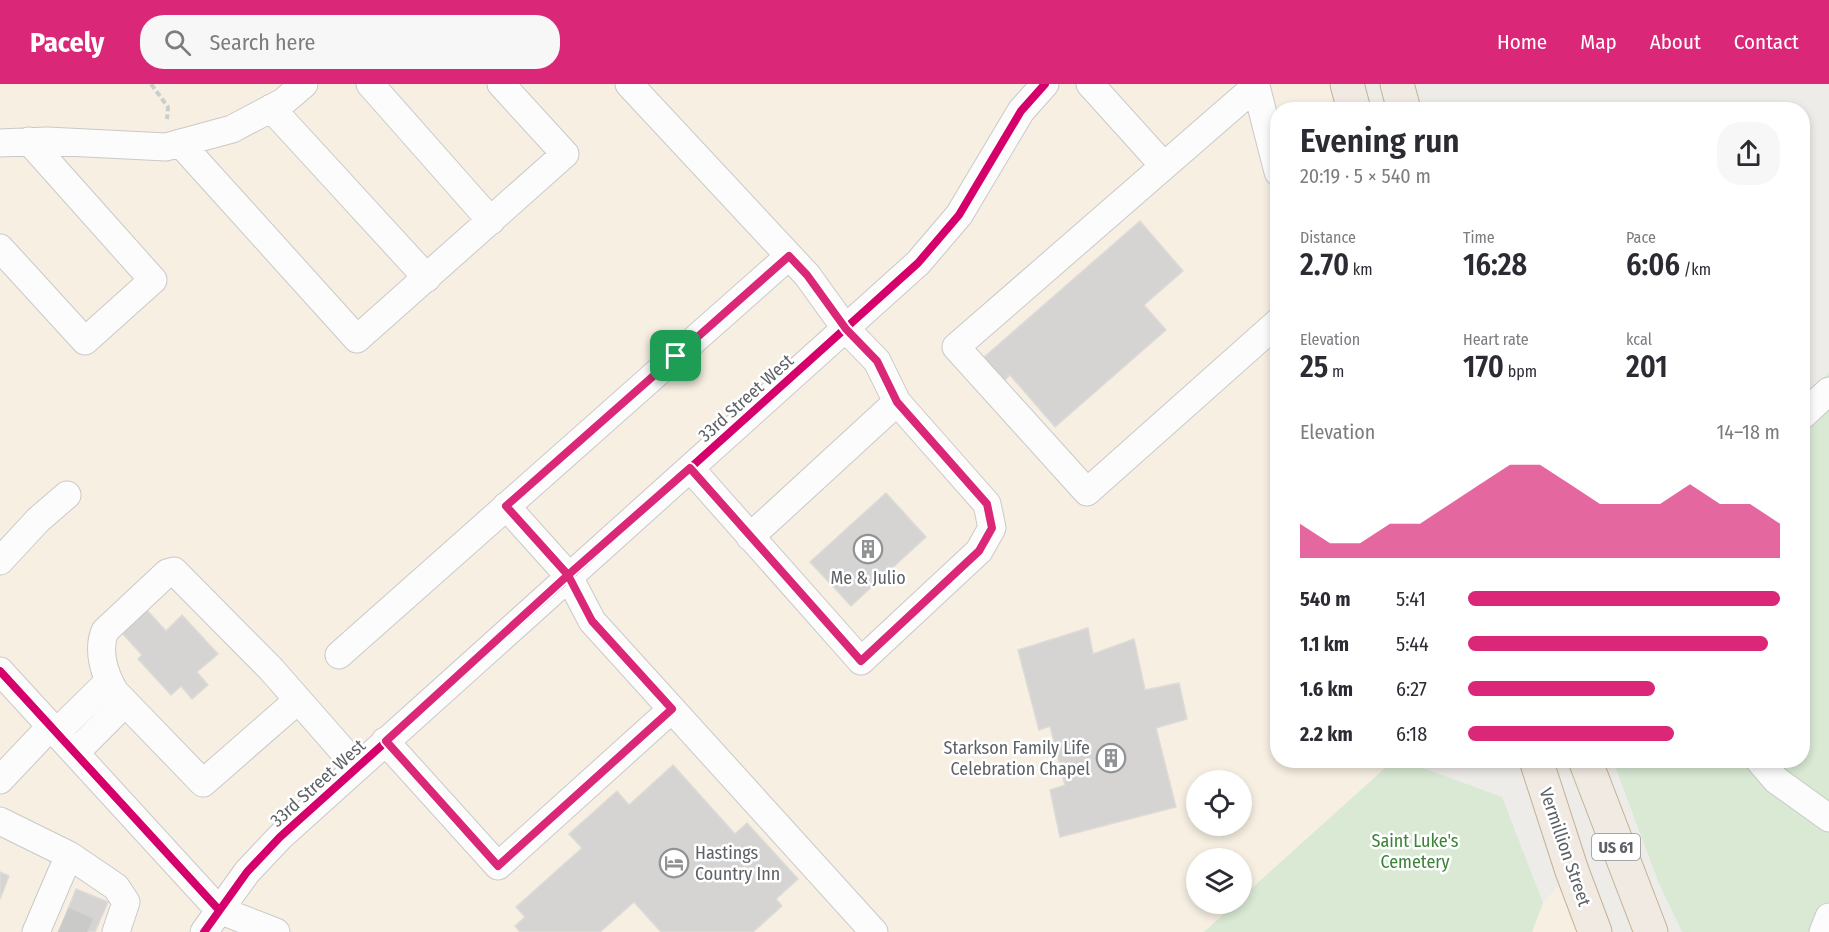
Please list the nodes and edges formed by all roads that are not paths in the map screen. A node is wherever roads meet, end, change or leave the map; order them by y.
1 (304, 84) edge
2 (370, 84) edge
3 (501, 84) edge
4 (629, 84) edge
5 (1045, 84) edge
6 (1090, 84) edge
7 (1347, 84) edge
8 (1397, 84) edge
9 (1352, 102) edge
10 (1402, 102) edge
11 (271, 108) junction
12 (29, 141) junction
13 (1270, 141) edge
14 (0, 143) edge
15 (173, 145) junction
16 (1164, 166) junction
17 (491, 220) junction
18 (0, 248) edge
19 (789, 256) junction
20 (427, 278) junction
21 (846, 329) junction
22 (1270, 329) edge
23 (1829, 391) edge
24 (897, 402) junction
25 (1810, 409) edge
26 (690, 468) junction
27 (68, 495) dead end
28 (506, 506) junction
29 (750, 537) junction
30 (0, 561) edge
31 (568, 575) junction
32 (339, 655) dead end
33 (0, 671) edge
34 (108, 682) junction
35 (298, 700) junction
36 (124, 704) junction
37 (672, 709) junction
38 (54, 729) junction
39 (386, 741) junction
40 (75, 753) junction
41 (357, 767) junction
42 (1539, 768) edge
43 (1588, 768) edge
44 (1766, 768) edge
45 (0, 780) edge
46 (1829, 818) edge
47 (0, 821) edge
48 (69, 855) junction
49 (219, 910) junction
50 (1829, 917) edge
51 (48, 921) edge
52 (116, 932) edge
53 (204, 932) edge
54 (276, 932) edge
55 (873, 932) edge
56 (1595, 932) edge
57 (1651, 932) edge
58 (1823, 932) edge

1 - 11 street
2 - 17 street
3 - 17 street
4 - 19 street
5 - 21 street, 33rd Street West
6 - 16 street
7 - 9 highway
8 - 10 highway
11 - 15 street
11 - 20 street
12 - 14 street
12 - 15 street
12 - 18 street
13 - 16 street
15 - 20 street
16 - 22 street
17 - 20 street
19 - 21 street
19 - 28 street
21 - 24 street
21 - 26 street, 33rd Street West
23 - 25 street
24 - 29 street
24 - 29 street
26 - 29 street
26 - 31 street, 33rd Street West
27 - 30 street
28 - 31 street
28 - 32 street
31 - 37 street
31 - 39 street, 33rd Street West
33 - 38 street
34 - 35 street
34 - 36 street
34 - 38 street
35 - 36 street
35 - 41 street
36 - 40 street
37 - 39 street
37 - 55 street
38 - 40 street
38 - 45 street
39 - 41 street, 33rd Street West
40 - 49 street
41 - 49 street, 33rd Street West
42 - 56 highway, Vermillion Street / US 61
43 - 57 highway, US 61
44 - 46 street
47 - 48 street
48 - 51 street
48 - 52 street
49 - 53 street, 33rd Street West
49 - 54 street
50 - 58 street

